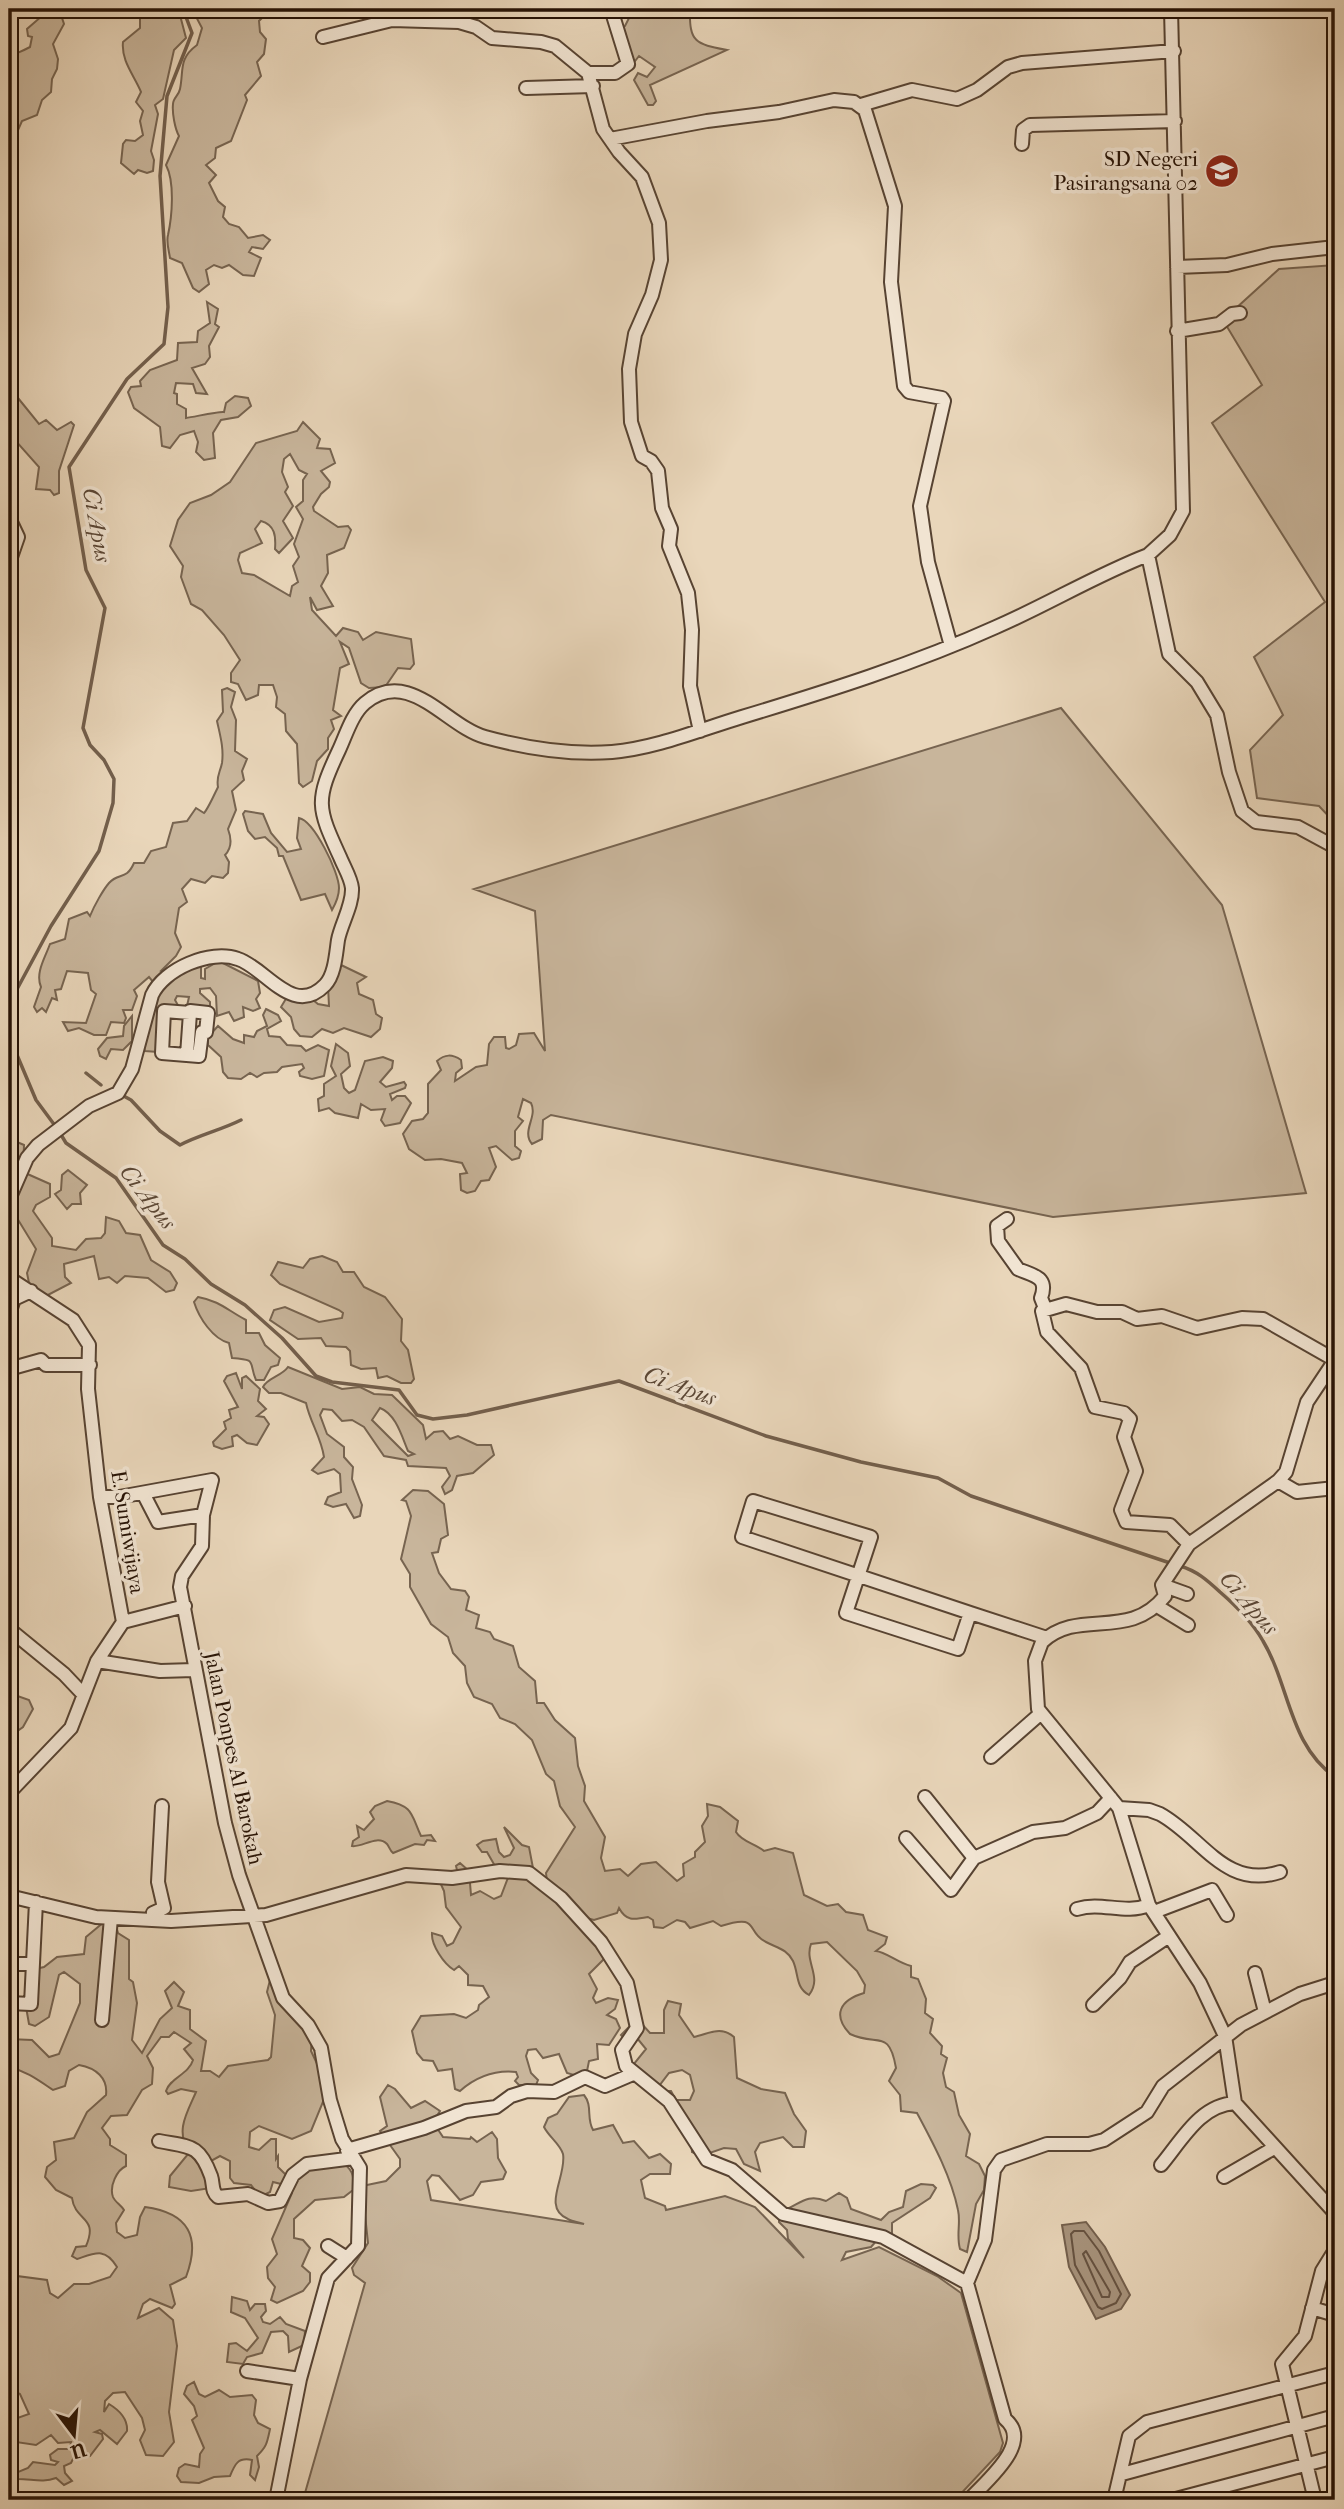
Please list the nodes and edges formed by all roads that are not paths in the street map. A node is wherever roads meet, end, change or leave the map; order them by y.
1 (611, 9) edge
2 (1171, 9) edge
3 (323, 37) dead end
4 (1174, 51) junction
5 (588, 73) junction
6 (593, 86) junction
7 (526, 88) dead end
8 (861, 105) junction
9 (1175, 121) junction
10 (610, 139) junction
11 (1022, 144) dead end
12 (1335, 247) edge
13 (1177, 267) junction
14 (1240, 313) dead end
15 (1177, 331) junction
16 (9, 518) edge
17 (1148, 555) junction
18 (9, 563) edge
19 (951, 646) junction
20 (700, 731) junction
21 (1335, 847) edge
22 (193, 1034) junction
23 (163, 1037) junction
24 (9, 1198) edge
25 (1007, 1219) dead end
26 (9, 1278) edge
27 (31, 1291) junction
28 (1045, 1308) junction
29 (9, 1314) edge
30 (1335, 1360) edge
31 (90, 1364) junction
32 (9, 1369) edge
33 (1278, 1482) junction
34 (1335, 1488) edge
35 (143, 1493) junction
36 (100, 1497) junction
37 (203, 1515) junction
38 (1189, 1544) junction
39 (859, 1576) junction
40 (1162, 1585) junction
41 (1187, 1594) dead end
42 (185, 1606) junction
43 (1157, 1606) junction
44 (970, 1613) junction
45 (123, 1622) junction
46 (1188, 1625) dead end
47 (9, 1629) edge
48 (1047, 1638) junction
49 (97, 1661) junction
50 (194, 1670) junction
51 (82, 1693) junction
52 (1040, 1714) junction
53 (991, 1757) dead end
54 (9, 1793) edge
55 (925, 1797) dead end
56 (1115, 1803) junction
57 (162, 1806) dead end
58 (906, 1838) dead end
59 (974, 1858) junction
60 (1280, 1872) dead end
61 (9, 1896) edge
62 (36, 1902) junction
63 (1077, 1909) dead end
64 (1152, 1909) junction
65 (254, 1914) junction
66 (1227, 1915) dead end
67 (111, 1918) junction
68 (155, 1920) junction
69 (1169, 1936) junction
70 (9, 1964) edge
71 (33, 1964) junction
72 (1255, 1973) dead end
73 (1335, 1983) edge
74 (9, 2003) edge
75 (1093, 2005) dead end
76 (1265, 2012) junction
77 (102, 2020) dead end
78 (1225, 2036) junction
79 (633, 2074) junction
80 (1235, 2102) junction
81 (159, 2141) dead end
82 (1274, 2148) junction
83 (350, 2154) junction
84 (1161, 2165) dead end
85 (1224, 2176) dead end
86 (1335, 2213) edge
87 (328, 2246) dead end
88 (1335, 2250) edge
89 (347, 2258) junction
90 (1329, 2272) edge
91 (967, 2283) junction
92 (1312, 2308) junction
93 (1335, 2315) edge
94 (247, 2371) dead end
95 (1335, 2373) edge
96 (300, 2379) junction
97 (1285, 2387) junction
98 (1335, 2416) edge
99 (1297, 2426) junction
100 (1335, 2457) edge
101 (1307, 2464) junction
102 (1122, 2474) junction
103 (1335, 2498) edge
104 (276, 2500) edge
105 (970, 2500) edge
106 (1114, 2500) edge
107 (1172, 2500) edge
108 (1315, 2500) edge
109 (1328, 2500) edge

1 - 5 street
2 - 4 street
3 - 5 street
4 - 8 street
4 - 9 street
5 - 6 street
6 - 7 street
6 - 10 street
8 - 10 street
8 - 19 street
9 - 11 street
9 - 13 street
10 - 20 street
12 - 13 street
13 - 15 street
14 - 15 street
15 - 17 street
16 - 18 street
17 - 19 street
17 - 21 street
19 - 20 street
20 - 24 street
22 - 23 street
22 - 23 street
22 - 23 street
25 - 28 street
26 - 27 street, E. Sumiwijaya
27 - 29 street
27 - 31 street, E. Sumiwijaya
28 - 30 street
28 - 38 street
30 - 33 street
31 - 32 street
31 - 36 street, E. Sumiwijaya
33 - 34 street
33 - 38 street
35 - 36 street
35 - 37 street
35 - 37 street, Jalan Ponpes Al Barokah
36 - 45 street, E. Sumiwijaya
37 - 42 street, Jalan Ponpes Al Barokah
38 - 40 street
39 - 39 street
39 - 44 street
39 - 44 street
40 - 41 street
40 - 43 street
42 - 45 street
42 - 50 street, Jalan Ponpes Al Barokah
43 - 46 street
43 - 48 street
44 - 48 street
45 - 49 street, E. Sumiwijaya
47 - 51 street
48 - 52 street
49 - 50 street
49 - 51 street, E. Sumiwijaya
50 - 65 street, Jalan Ponpes Al Barokah
51 - 54 street, E. Sumiwijaya
52 - 53 street
52 - 56 street
55 - 59 street
56 - 59 street
56 - 60 street
56 - 64 street
57 - 68 street
58 - 59 street
61 - 62 street
62 - 67 street
62 - 71 street
63 - 64 street
64 - 66 street
64 - 69 street
65 - 68 street
65 - 79 street
65 - 83 street, Jalan Ponpes Al Barokah
67 - 68 street
67 - 77 street
69 - 75 street
69 - 78 street
70 - 71 street
71 - 74 street
72 - 76 street
73 - 76 street
76 - 78 street
78 - 80 street
78 - 91 street
79 - 83 street
79 - 91 street
80 - 82 street
80 - 84 street
81 - 83 street
82 - 85 street
82 - 86 street
83 - 89 street, Jalan Ponpes Al Barokah
87 - 89 street
88 - 90 street
89 - 96 street, Jalan Ponpes Al Barokah
90 - 92 street
91 - 105 street
92 - 93 street
92 - 97 street
94 - 96 street
95 - 97 street
96 - 104 street, Jalan Ponpes Al Barokah
97 - 99 street
97 - 102 street
98 - 99 street
99 - 101 street
99 - 102 street
100 - 101 street
101 - 107 street
101 - 108 street
102 - 106 street
103 - 109 street

